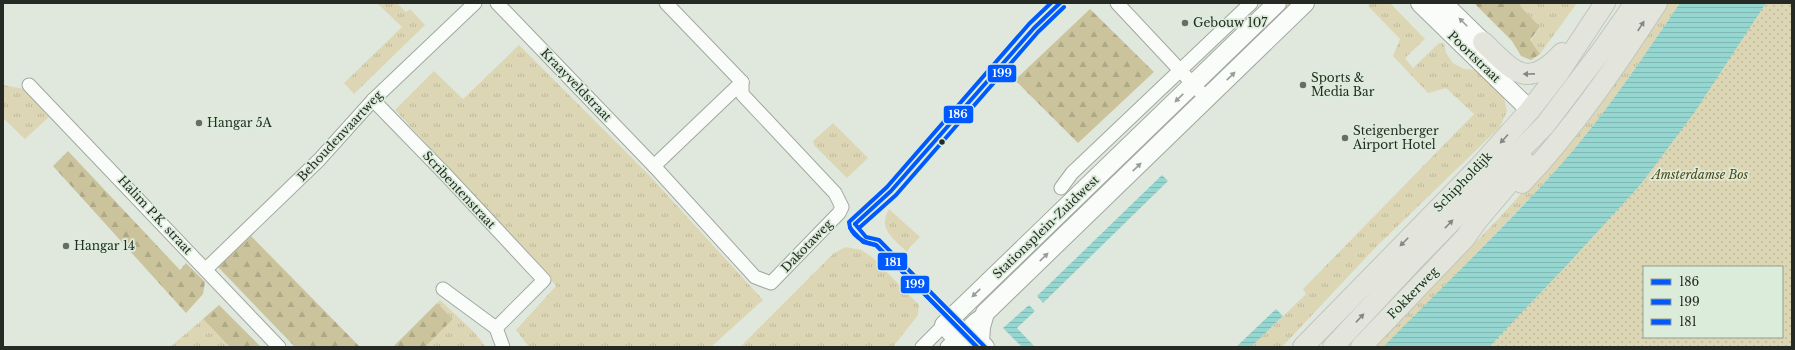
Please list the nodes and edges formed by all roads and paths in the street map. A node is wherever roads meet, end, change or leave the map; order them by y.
1 (475, 3) edge
2 (498, 3) edge
3 (666, 3) edge
4 (1117, 3) edge
5 (1251, 3) edge
6 (1277, 3) edge
7 (1305, 3) edge
8 (1420, 3) edge
9 (1444, 3) edge
10 (1636, 3) edge
11 (1657, 3) edge
12 (1602, 8) edge
13 (1483, 42) joint
14 (1180, 68) junction
15 (742, 82) junction
16 (1194, 83) junction
17 (29, 85) dead end
18 (1573, 90) junction
19 (1207, 98) junction
20 (373, 100) junction
21 (1530, 110) junction
22 (1138, 138) junction
23 (1152, 152) junction
24 (654, 166) junction
25 (1061, 188) dead end
26 (1458, 245) junction
27 (1007, 264) junction
28 (206, 269) junction
29 (1021, 280) junction
30 (443, 288) dead end
31 (949, 321) junction
32 (496, 328) junction
33 (966, 342) edge
34 (279, 347) edge
35 (503, 347) edge
36 (922, 347) edge
37 (1303, 347) edge
38 (1333, 347) edge
39 (1362, 347) edge

1 - 20 street, Behoudenvaartweg
2 - 24 street, Kraayveldstraat
3 - 15 street
4 - 14 street
5 - 14 street, Stationsplein-Zuidwest
6 - 16 street, Stationsplein-Zuidwest
19 -> 7 street, Stationsplein-Zuidwest
8 - 21 street, Poortstraat
13 -> 9 street, Poortstraat
10 - 18 main road
10 - 26 main road
26 -> 11 main road
12 -> 13 main road
12 - 21 main road, Schipholdijk
14 - 16 street
14 - 25 street, Stationsplein-Zuidwest
15 - 24 street
15 - 24 street, Dakotaweg
16 - 19 street
16 -> 22 street, Stationsplein-Zuidwest
17 - 28 street, Halim P.K. straat
18 - 21 main road
38 -> 18 main road
19 - 23 street, Stationsplein-Zuidwest
20 - 28 street, Behoudenvaartweg
20 - 32 street, Scribentenstraat
21 -> 37 main road, Schipholdijk
22 - 23 street
22 - 27 street, Stationsplein-Zuidwest
29 -> 23 street, Stationsplein-Zuidwest
26 - 39 main road, Fokkerweg
27 - 29 street
27 -> 31 street, Stationsplein-Zuidwest
28 - 34 street, Halim P.K. straat
29 - 33 street, Stationsplein-Zuidwest
30 - 32 street
31 - 33 street
31 - 36 street
32 - 35 street

